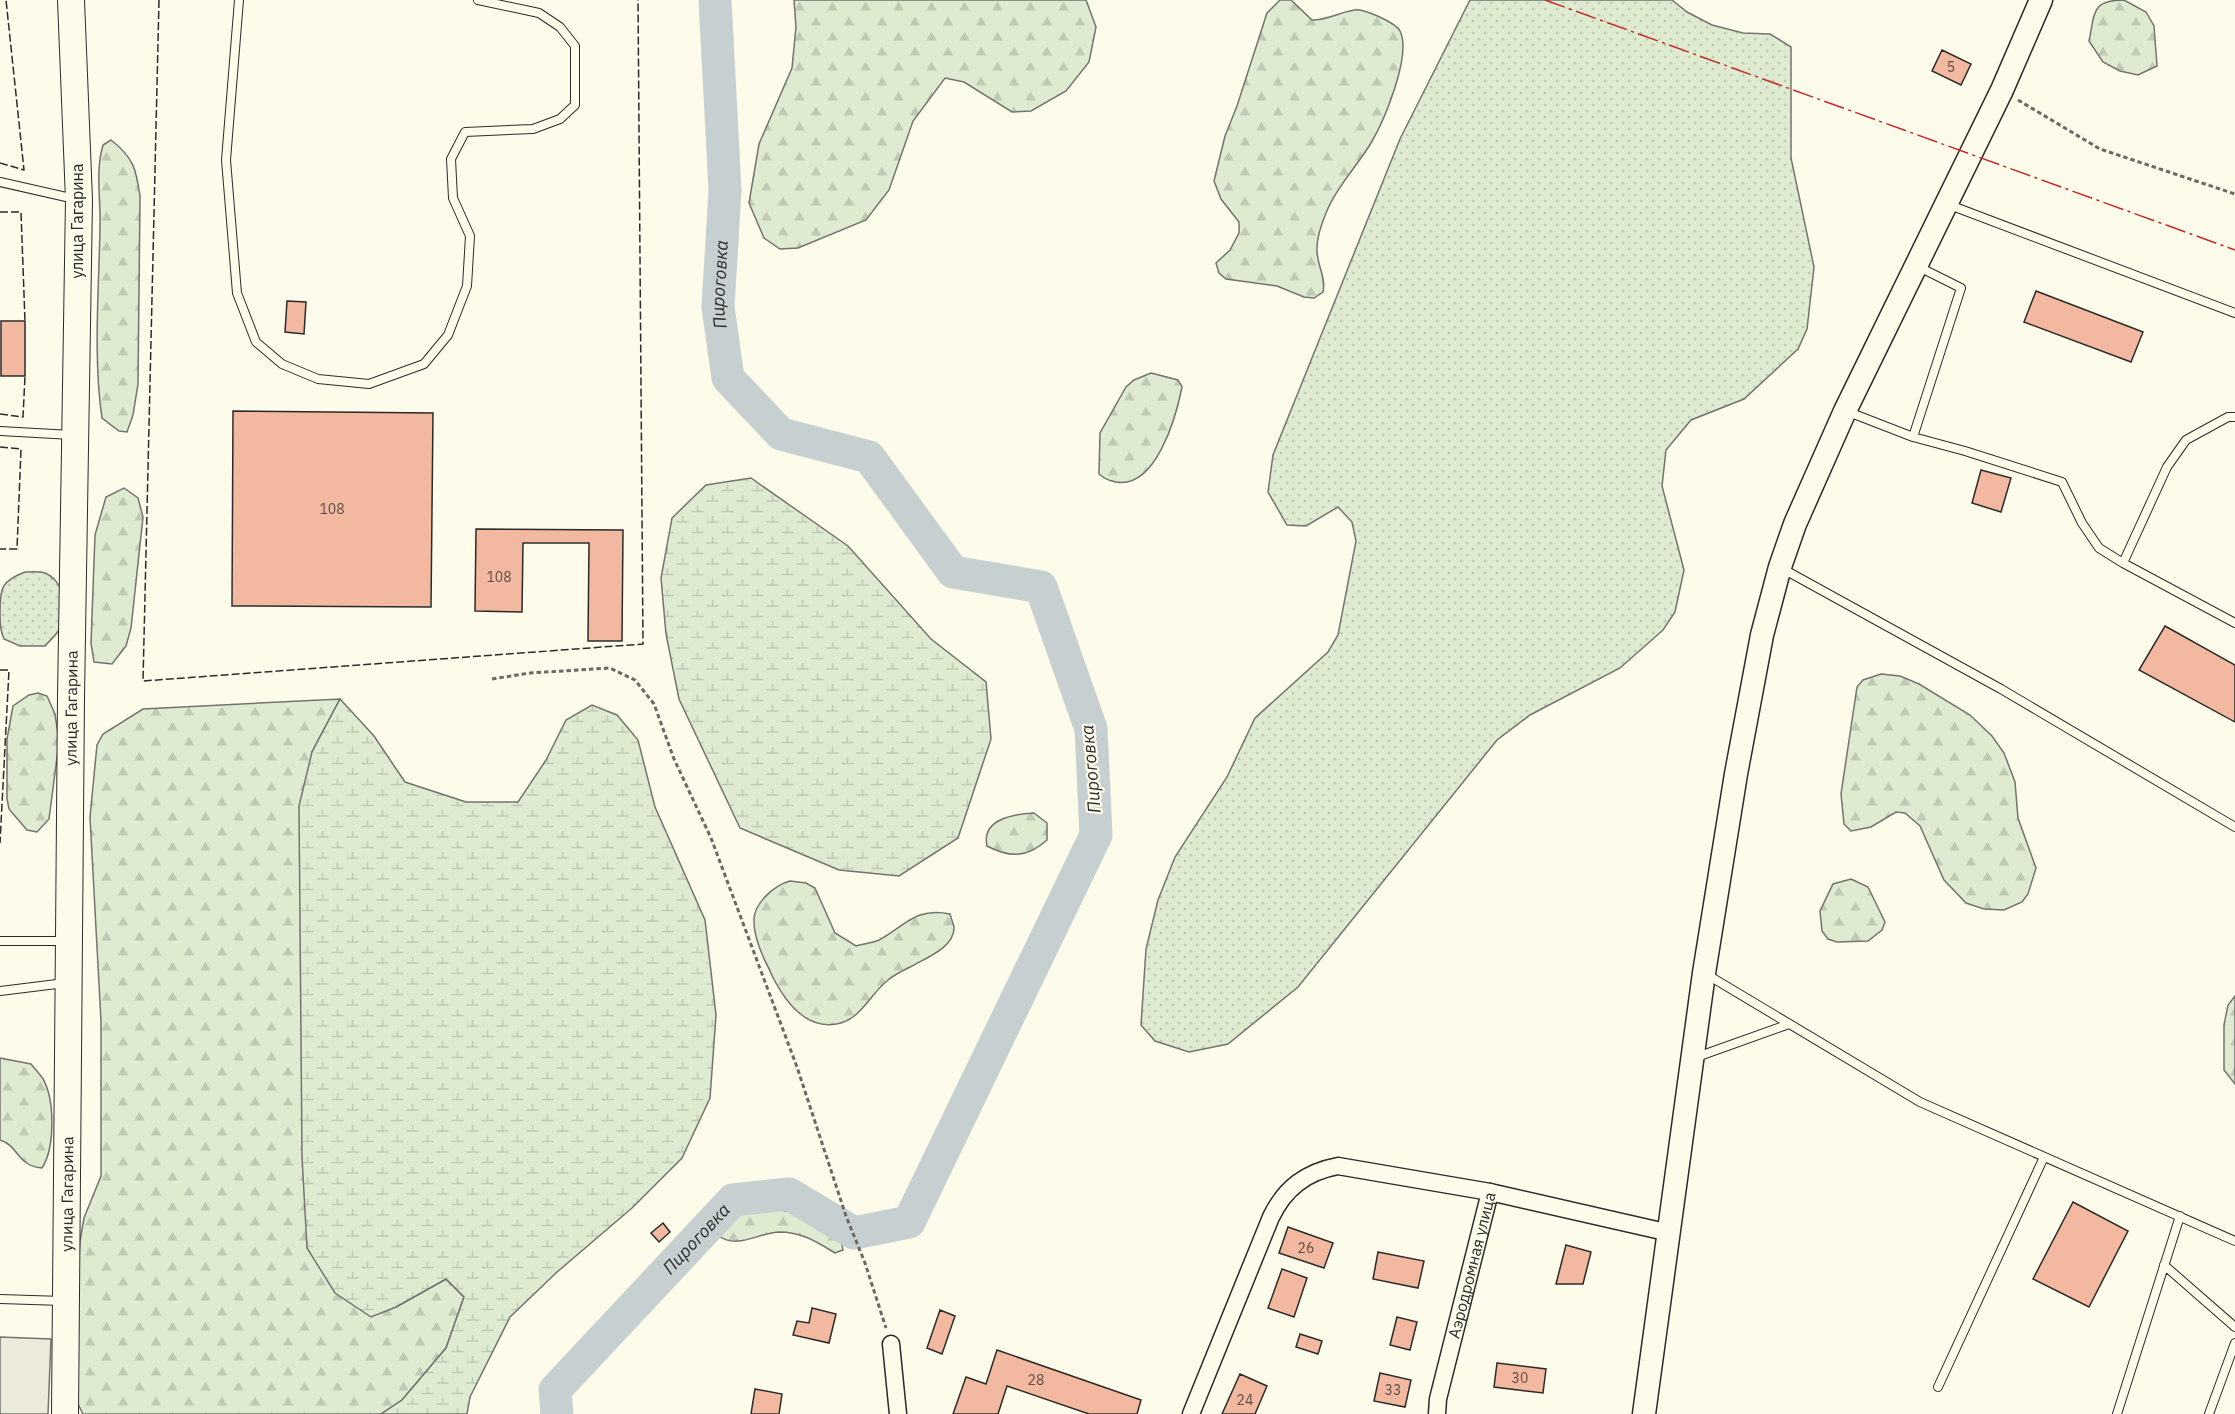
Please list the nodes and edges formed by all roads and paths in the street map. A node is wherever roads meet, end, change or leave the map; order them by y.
1 (71, 0) edge
2 (239, 0) edge
3 (478, 0) edge
4 (2041, 0) edge
5 (2002, 90) junction
6 (0, 182) edge
7 (2235, 194) edge
8 (79, 200) junction
9 (1947, 204) junction
10 (1917, 266) junction
11 (2235, 313) edge
12 (1845, 411) junction
13 (2235, 417) edge
14 (0, 431) edge
15 (75, 435) junction
16 (1913, 437) junction
17 (2122, 562) junction
18 (1780, 567) junction
19 (2235, 623) edge
20 (492, 679) dead end
21 (2235, 827) edge
22 (0, 941) edge
23 (69, 941) junction
24 (1704, 973) junction
25 (69, 983) junction
26 (0, 991) edge
27 (1790, 1024) junction
28 (1691, 1059) junction
29 (2044, 1157) junction
30 (1490, 1192) junction
31 (2180, 1216) junction
32 (1670, 1233) junction
33 (2235, 1241) edge
34 (2164, 1265) junction
35 (0, 1299) edge
36 (66, 1302) junction
37 (2235, 1327) edge
38 (2235, 1343) edge
39 (891, 1344) joint
40 (1938, 1386) dead end
41 (65, 1414) edge
42 (898, 1414) edge
43 (1191, 1414) edge
44 (1437, 1414) edge
45 (1644, 1414) edge
46 (2117, 1414) edge
47 (2209, 1414) edge

1 - 8 main road, улица Гагарина
2 - 3 lane
4 - 5 main road
5 - 7 path
5 - 9 main road
6 - 8 lane
8 - 15 main road, улица Гагарина
9 - 10 main road
9 - 11 lane
10 - 12 main road
10 - 16 lane
12 - 16 lane
12 - 18 main road
13 - 17 lane
14 - 15 lane
15 - 23 main road, улица Гагарина
16 - 17 lane
17 - 19 lane
18 - 21 lane
18 - 24 main road
20 - 39 path
22 - 23 lane
23 - 25 main road, улица Гагарина
24 - 27 lane
24 - 28 main road
25 - 26 lane
25 - 36 main road, улица Гагарина
27 - 28 lane
27 - 29 lane
28 - 32 main road
29 - 31 lane
29 - 40 lane
30 - 32 street, Аэродромная улица
30 - 43 street
30 - 44 street, Аэродромная улица
31 - 33 lane
31 - 34 lane
32 - 45 main road
34 - 37 lane
34 - 46 lane
35 - 36 lane
36 - 41 main road, улица Гагарина
38 - 47 lane
39 - 42 street

